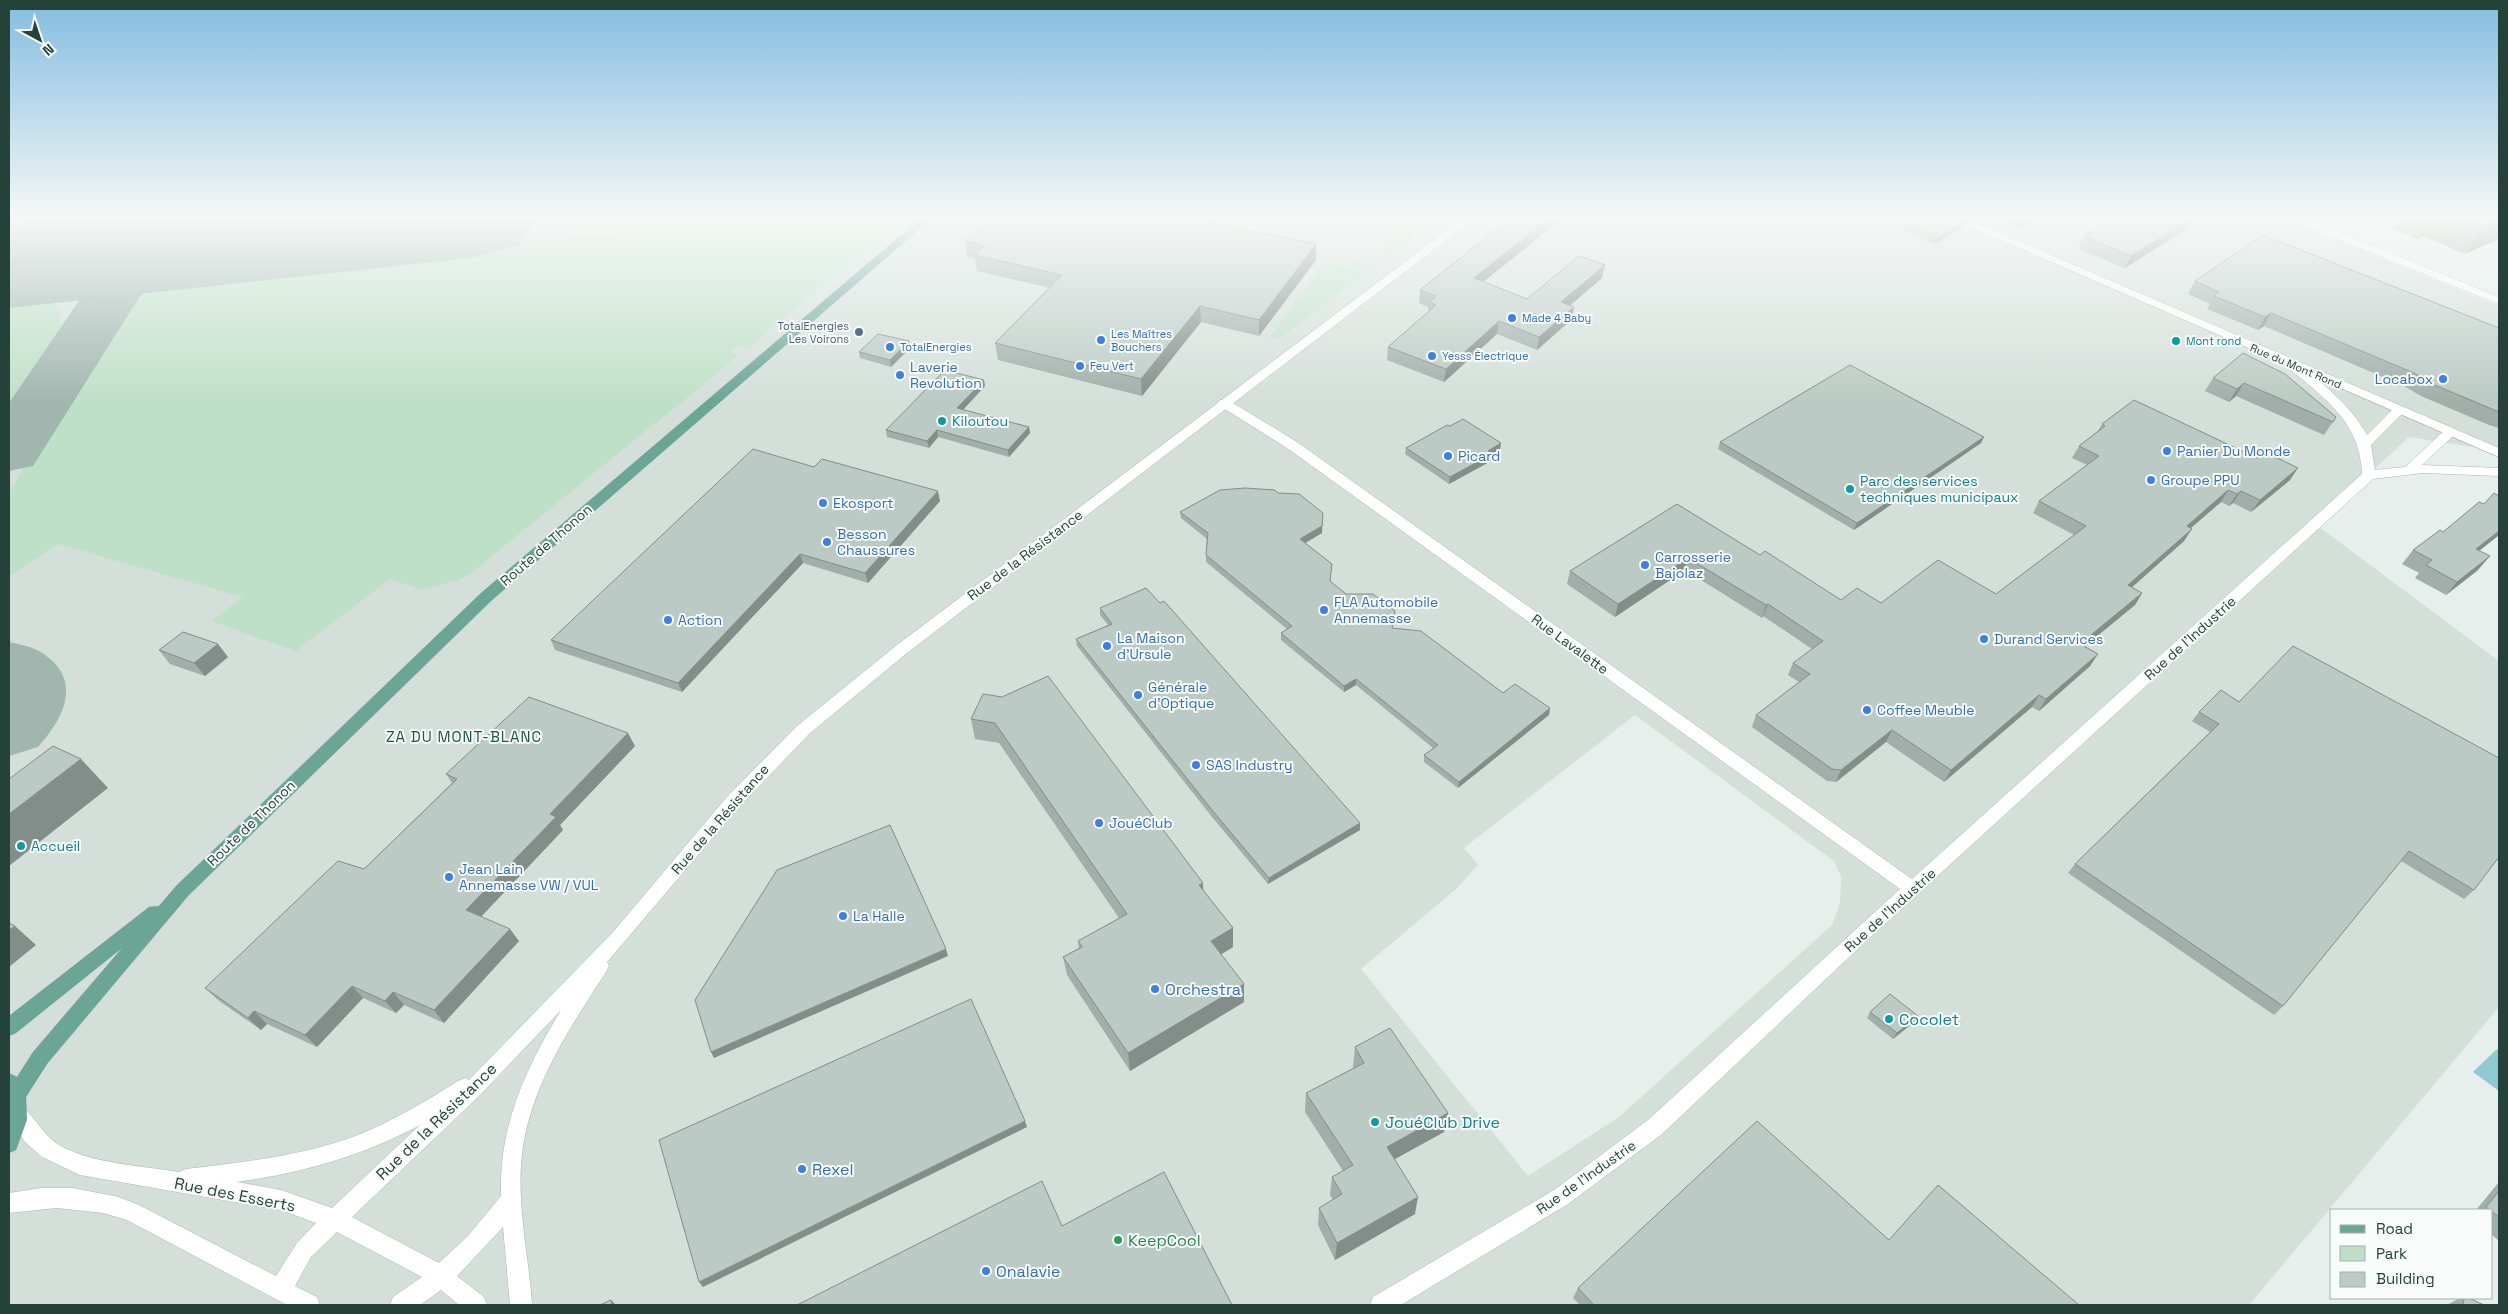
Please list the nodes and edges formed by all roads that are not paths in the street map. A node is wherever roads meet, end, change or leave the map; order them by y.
1 (856, 279) edge
2 (1388, 279) edge
3 (2097, 279) edge
4 (2445, 279) edge
5 (2499, 301) edge
6 (2291, 364) junction
7 (1224, 403) junction
8 (2399, 410) junction
9 (2450, 432) junction
10 (2364, 444) junction
11 (2499, 454) edge
12 (2410, 469) junction
13 (2499, 472) edge
14 (2369, 475) junction
15 (1913, 889) junction
16 (182, 891) junction
17 (620, 936) junction
18 (9, 1027) edge
19 (492, 1068) junction
20 (12, 1088) edge
21 (18, 1115) junction
22 (9, 1143) edge
23 (172, 1181) junction
24 (512, 1198) junction
25 (9, 1203) edge
26 (335, 1218) junction
27 (441, 1276) junction
28 (282, 1291) junction
29 (309, 1305) edge
30 (402, 1305) edge
31 (476, 1305) edge
32 (521, 1305) edge
33 (1380, 1305) edge

1 - 16 main road, Route de Thonon
2 - 7 street, Rue de la Résistance
3 - 6 street, Rue du Mont Rond
4 - 5 street
6 - 8 street, Rue du Mont Rond
6 - 10 street
7 - 15 street, Rue Lavalette
7 - 17 street, Rue de la Résistance
8 - 9 street, Rue du Mont Rond
8 - 10 street
9 - 11 street, Rue du Mont Rond
9 - 12 street
10 - 14 street
12 - 13 street
12 - 14 street
14 - 15 street, Rue de l'Industrie
15 - 33 street, Rue de l'Industrie
16 - 18 main road, Route de Thonon
16 - 20 main road, Route de Thonon
17 - 19 street, Rue de la Résistance
17 - 24 street, Rue de la Résistance
19 - 23 street
19 - 26 street, Rue de la Résistance
20 - 21 main road
21 - 22 main road
21 - 23 street, Rue des Esserts
23 - 26 street, Rue des Esserts
24 - 27 street
24 - 32 street, Rue de la Résistance
25 - 28 street
26 - 27 street, Rue des Esserts
26 - 28 street, Rue de la Résistance
27 - 30 street
27 - 31 street, Rue des Esserts
28 - 29 street

